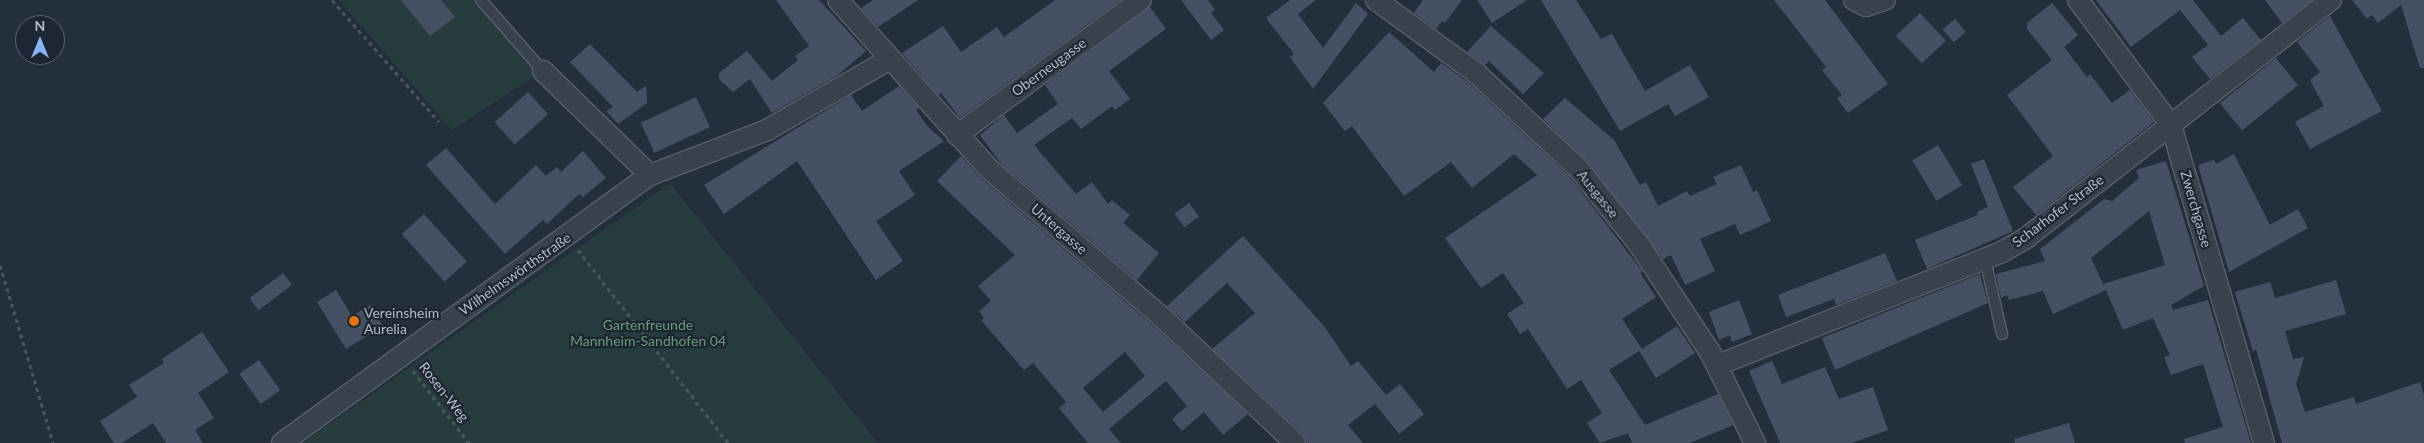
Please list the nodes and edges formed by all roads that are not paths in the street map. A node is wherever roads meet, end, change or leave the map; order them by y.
1 (481, 0) edge
2 (1141, 0) edge
3 (1376, 0) edge
4 (1854, 0) edge
5 (1885, 0) edge
6 (2078, 0) edge
7 (2331, 0) edge
8 (847, 3) edge
9 (890, 59) junction
10 (543, 71) joint
11 (2171, 125) junction
12 (958, 135) junction
13 (650, 175) junction
14 (1985, 259) junction
15 (2002, 334) dead end
16 (1718, 365) junction
17 (282, 443) edge
18 (1295, 443) edge
19 (1755, 443) edge
20 (2264, 443) edge

1 - 10 lane
2 - 12 street, Oberneugasse
3 - 16 street, Ausgasse
4 - 5 street
6 - 11 street, Zwerchgasse
7 - 11 street, Scharhofer Straße
8 - 9 street, Untergasse
9 - 12 street, Untergasse
9 - 13 street, Wilhelmswörthstraße
10 - 13 street
11 - 14 street, Scharhofer Straße
11 - 20 street, Zwerchgasse
12 - 18 street, Untergasse
13 - 17 street, Wilhelmswörthstraße
14 - 15 lane
14 - 16 street, Scharhofer Straße
16 - 19 street, Ausgasse

